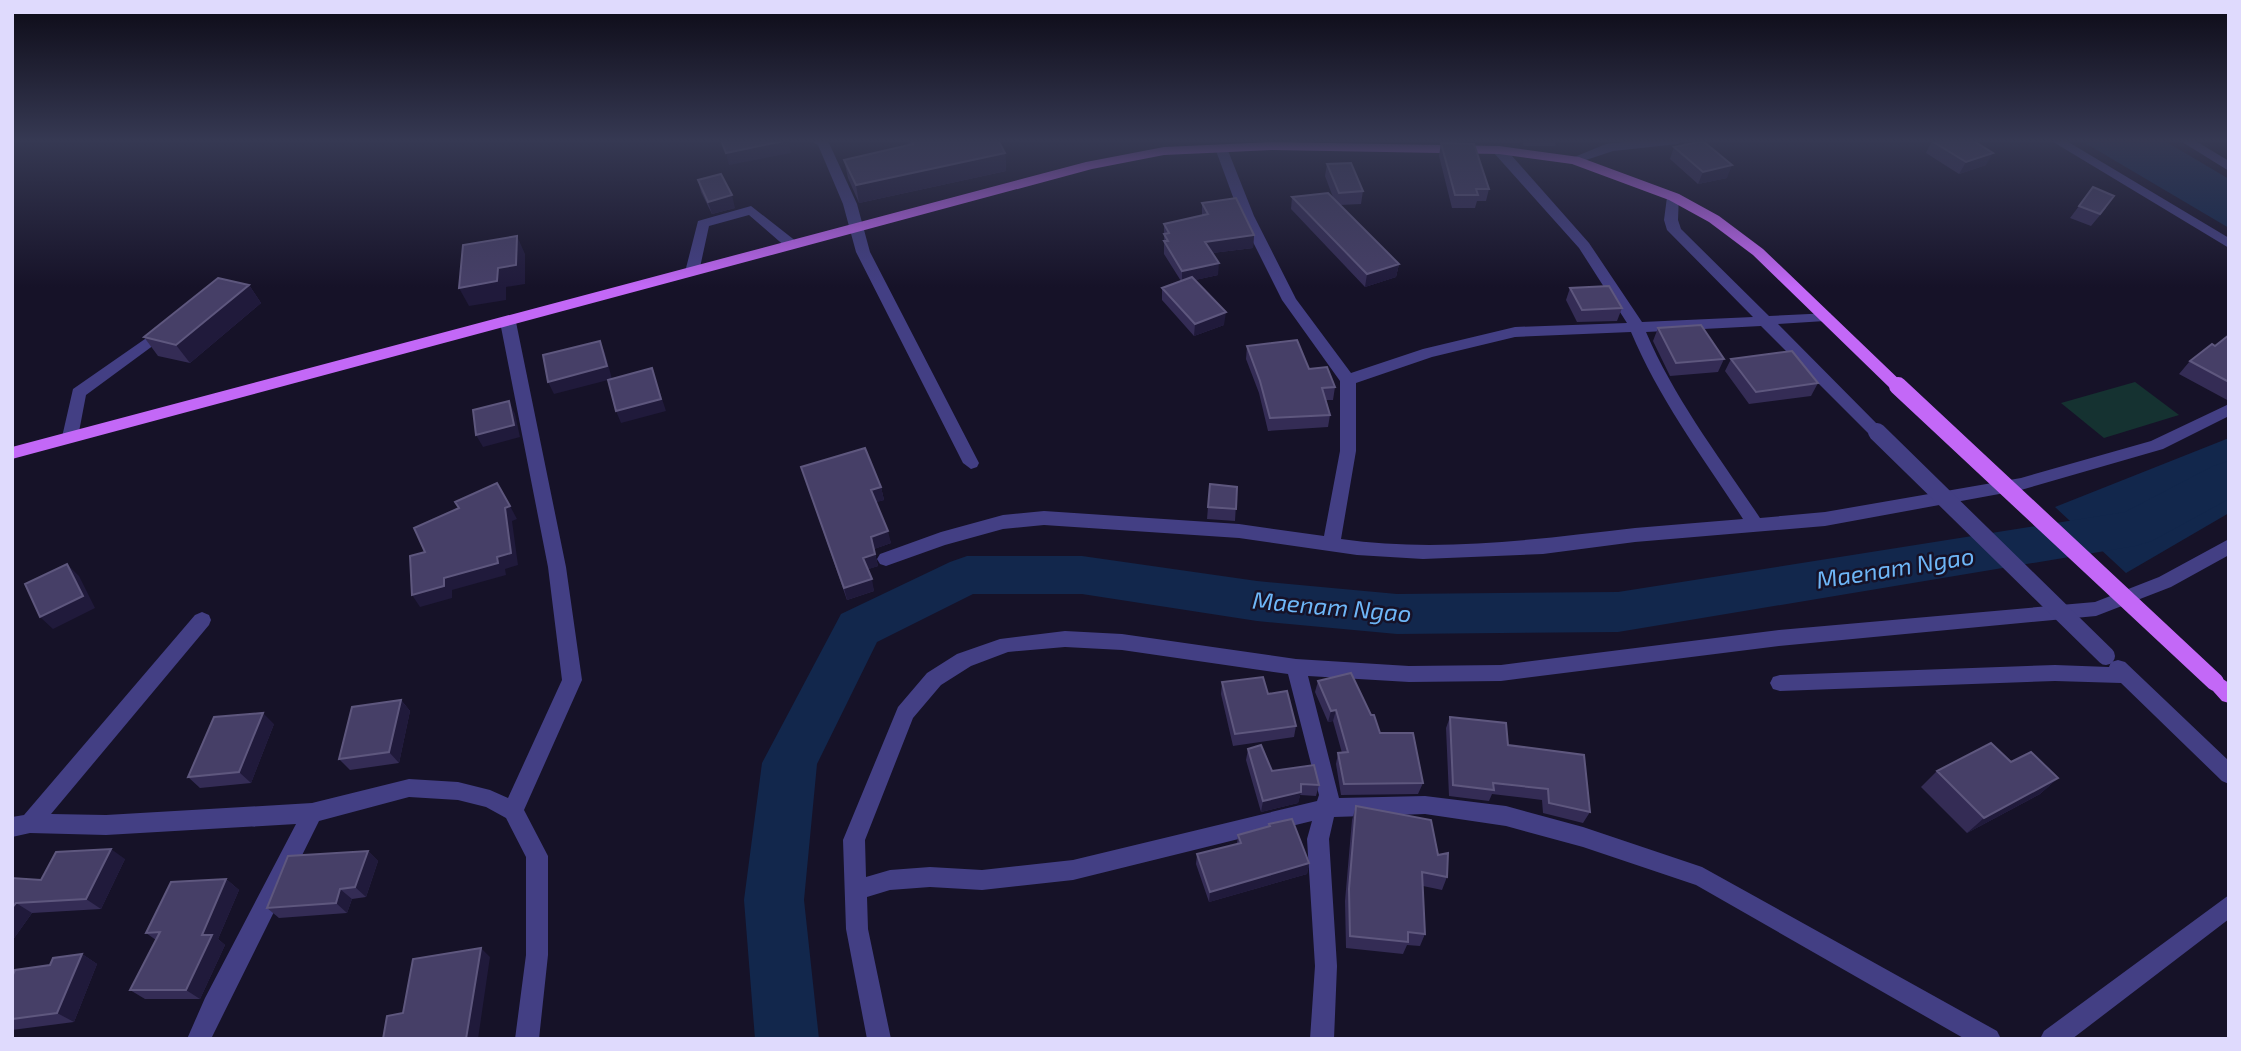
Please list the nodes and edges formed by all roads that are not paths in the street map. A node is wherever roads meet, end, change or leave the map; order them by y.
1 (843, 189) edge
2 (1003, 189) edge
3 (1237, 189) edge
4 (1535, 189) edge
5 (1653, 189) edge
6 (2138, 189) edge
7 (1674, 197) junction
8 (858, 229) junction
9 (792, 244) junction
10 (2229, 244) edge
11 (692, 272) junction
12 (1825, 316) junction
13 (1766, 321) junction
14 (509, 322) junction
15 (176, 323) edge
16 (1636, 325) junction
17 (1348, 380) junction
18 (2229, 409) edge
19 (70, 437) junction
20 (12, 453) edge
21 (971, 463) dead end
22 (1756, 526) junction
23 (1331, 544) junction
24 (2229, 546) edge
25 (886, 559) dead end
26 (202, 620) dead end
27 (1296, 667) junction
28 (2124, 675) junction
29 (1780, 683) dead end
30 (2222, 688) edge
31 (2229, 775) edge
32 (1326, 808) junction
33 (513, 811) junction
34 (312, 813) junction
35 (21, 825) edge
36 (856, 890) junction
37 (2229, 905) edge
38 (200, 1039) edge
39 (527, 1039) edge
40 (879, 1039) edge
41 (1322, 1039) edge
42 (1989, 1039) edge
43 (2052, 1039) edge

1 - 8 street
2 - 8 main road
3 - 17 street
4 - 16 street
5 - 7 main road
6 - 10 street
7 - 12 main road
7 - 13 street
8 - 9 main road
8 - 21 street
9 - 11 main road
9 - 11 street
11 - 14 main road
12 - 13 street
12 - 30 main road, bridge
13 - 16 street
13 - 28 street, bridge
14 - 19 main road
14 - 33 street
15 - 19 street
16 - 17 street
16 - 22 street
17 - 23 street
18 - 22 street
19 - 20 main road
22 - 23 street
23 - 25 street
24 - 27 street
26 - 35 street
27 - 32 street
27 - 36 street
28 - 29 street
28 - 31 street
32 - 36 street
32 - 41 street
32 - 42 street
33 - 34 street
33 - 39 street
34 - 35 street
34 - 38 street
36 - 40 street
37 - 43 street

